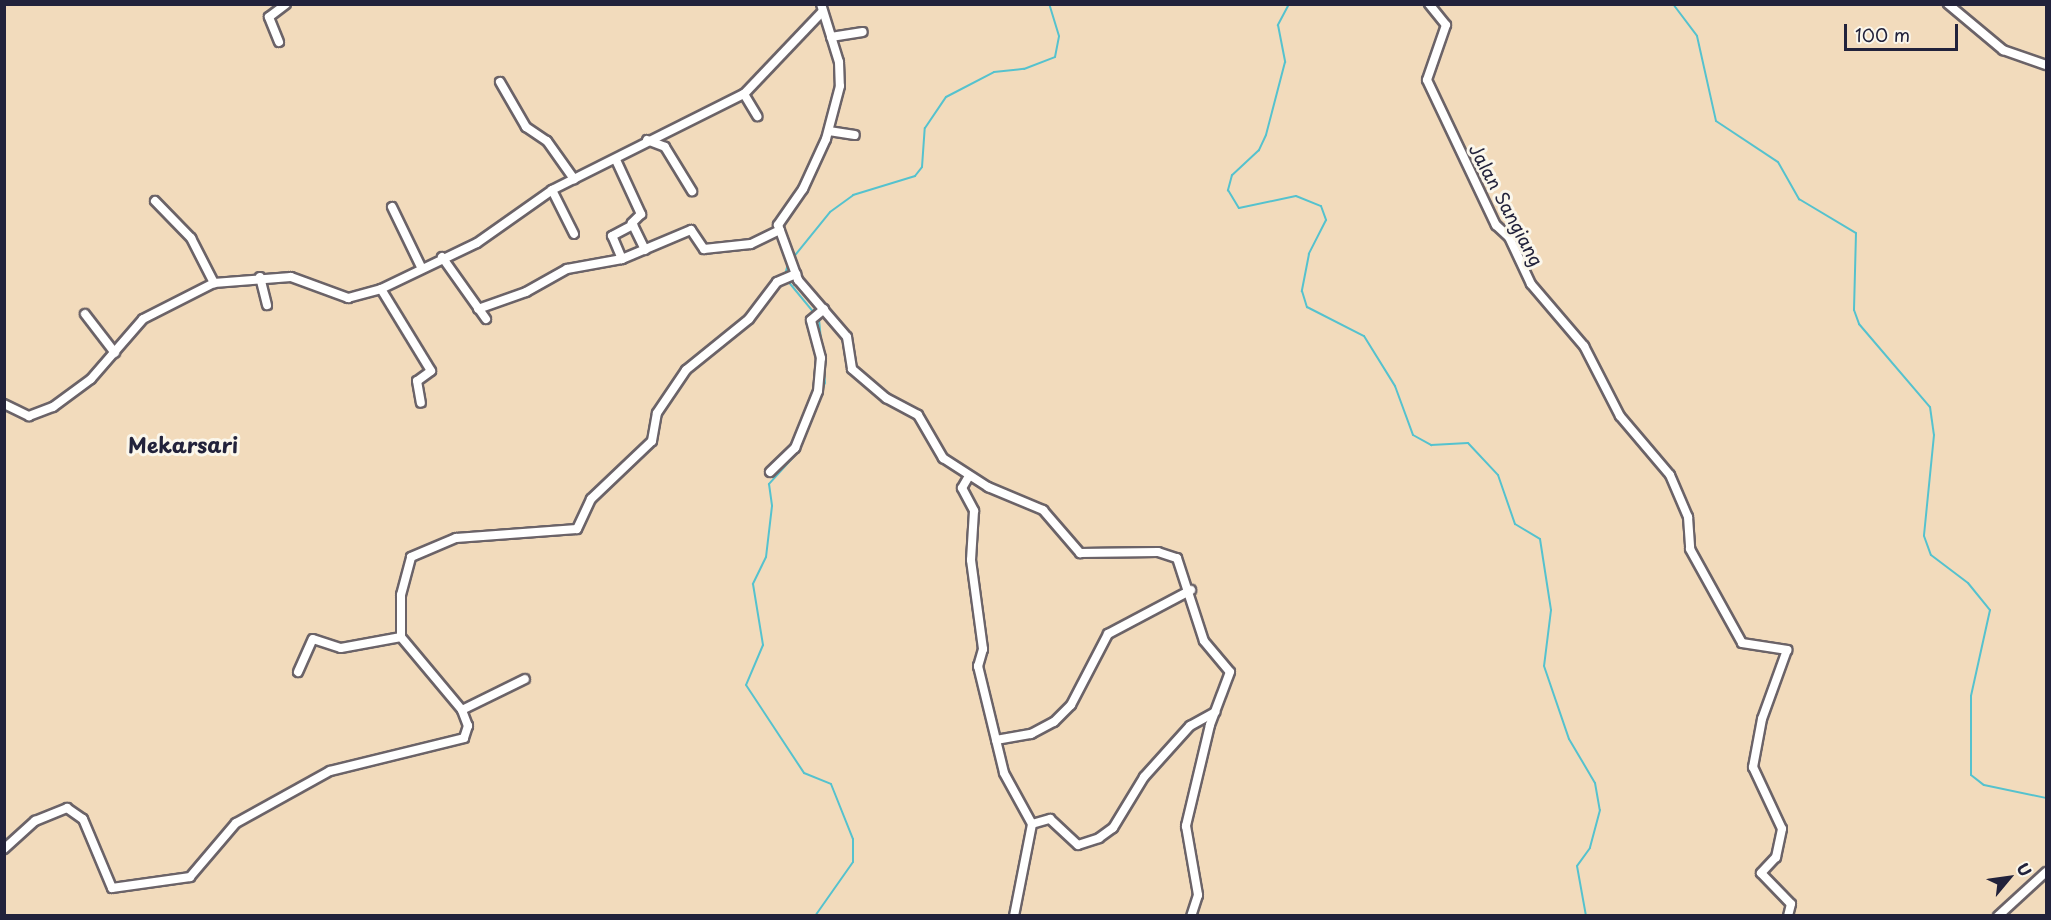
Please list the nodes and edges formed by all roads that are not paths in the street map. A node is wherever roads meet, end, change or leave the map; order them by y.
1 (286, 4) edge
2 (1429, 4) edge
3 (1948, 4) edge
4 (821, 8) edge
5 (863, 32) dead end
6 (831, 37) junction
7 (279, 42) dead end
8 (2046, 65) edge
9 (500, 82) dead end
10 (744, 94) junction
11 (757, 116) dead end
12 (829, 131) junction
13 (855, 135) dead end
14 (647, 140) junction
15 (616, 160) junction
16 (574, 179) junction
17 (552, 190) junction
18 (692, 191) dead end
19 (155, 201) dead end
20 (392, 207) dead end
21 (633, 225) junction
22 (780, 230) junction
23 (574, 234) dead end
24 (645, 250) junction
25 (442, 257) junction
26 (622, 259) junction
27 (421, 267) junction
28 (794, 275) junction
29 (260, 277) junction
30 (214, 283) junction
31 (381, 290) junction
32 (267, 305) dead end
33 (478, 309) junction
34 (819, 312) junction
35 (85, 314) dead end
36 (486, 319) dead end
37 (115, 353) junction
38 (421, 403) dead end
39 (4, 404) edge
40 (770, 472) dead end
41 (969, 476) junction
42 (1191, 590) junction
43 (401, 637) junction
44 (298, 672) dead end
45 (525, 679) dead end
46 (462, 710) junction
47 (1215, 712) junction
48 (996, 740) junction
49 (1032, 824) junction
50 (4, 849) edge
51 (2046, 872) edge
52 (1014, 915) edge
53 (1191, 915) edge
54 (1788, 915) edge
55 (1998, 915) edge

1 - 7 street
2 - 54 street, Jalan Sangiang
3 - 8 street
4 - 6 street
4 - 10 street
5 - 6 street
6 - 12 street
9 - 16 street
10 - 11 street
10 - 14 street
12 - 13 street
12 - 22 street
14 - 15 street
14 - 18 street
15 - 16 street
15 - 21 street
16 - 17 street
17 - 23 street
17 - 25 street
19 - 30 street
20 - 27 street
21 - 24 street
21 - 26 street
22 - 24 street
22 - 28 street
24 - 26 street
25 - 27 street
25 - 33 street
26 - 33 street
27 - 31 street
28 - 34 street
28 - 43 street
29 - 30 street
29 - 31 street
29 - 32 street
30 - 37 street
31 - 38 street
33 - 36 street
34 - 40 street
34 - 41 street
35 - 37 street
37 - 39 street
41 - 42 street
41 - 48 street
42 - 47 street
42 - 48 street
43 - 44 street
43 - 46 street
45 - 46 street
46 - 50 street
47 - 49 street
47 - 53 street
48 - 49 street
49 - 52 street
51 - 55 street

